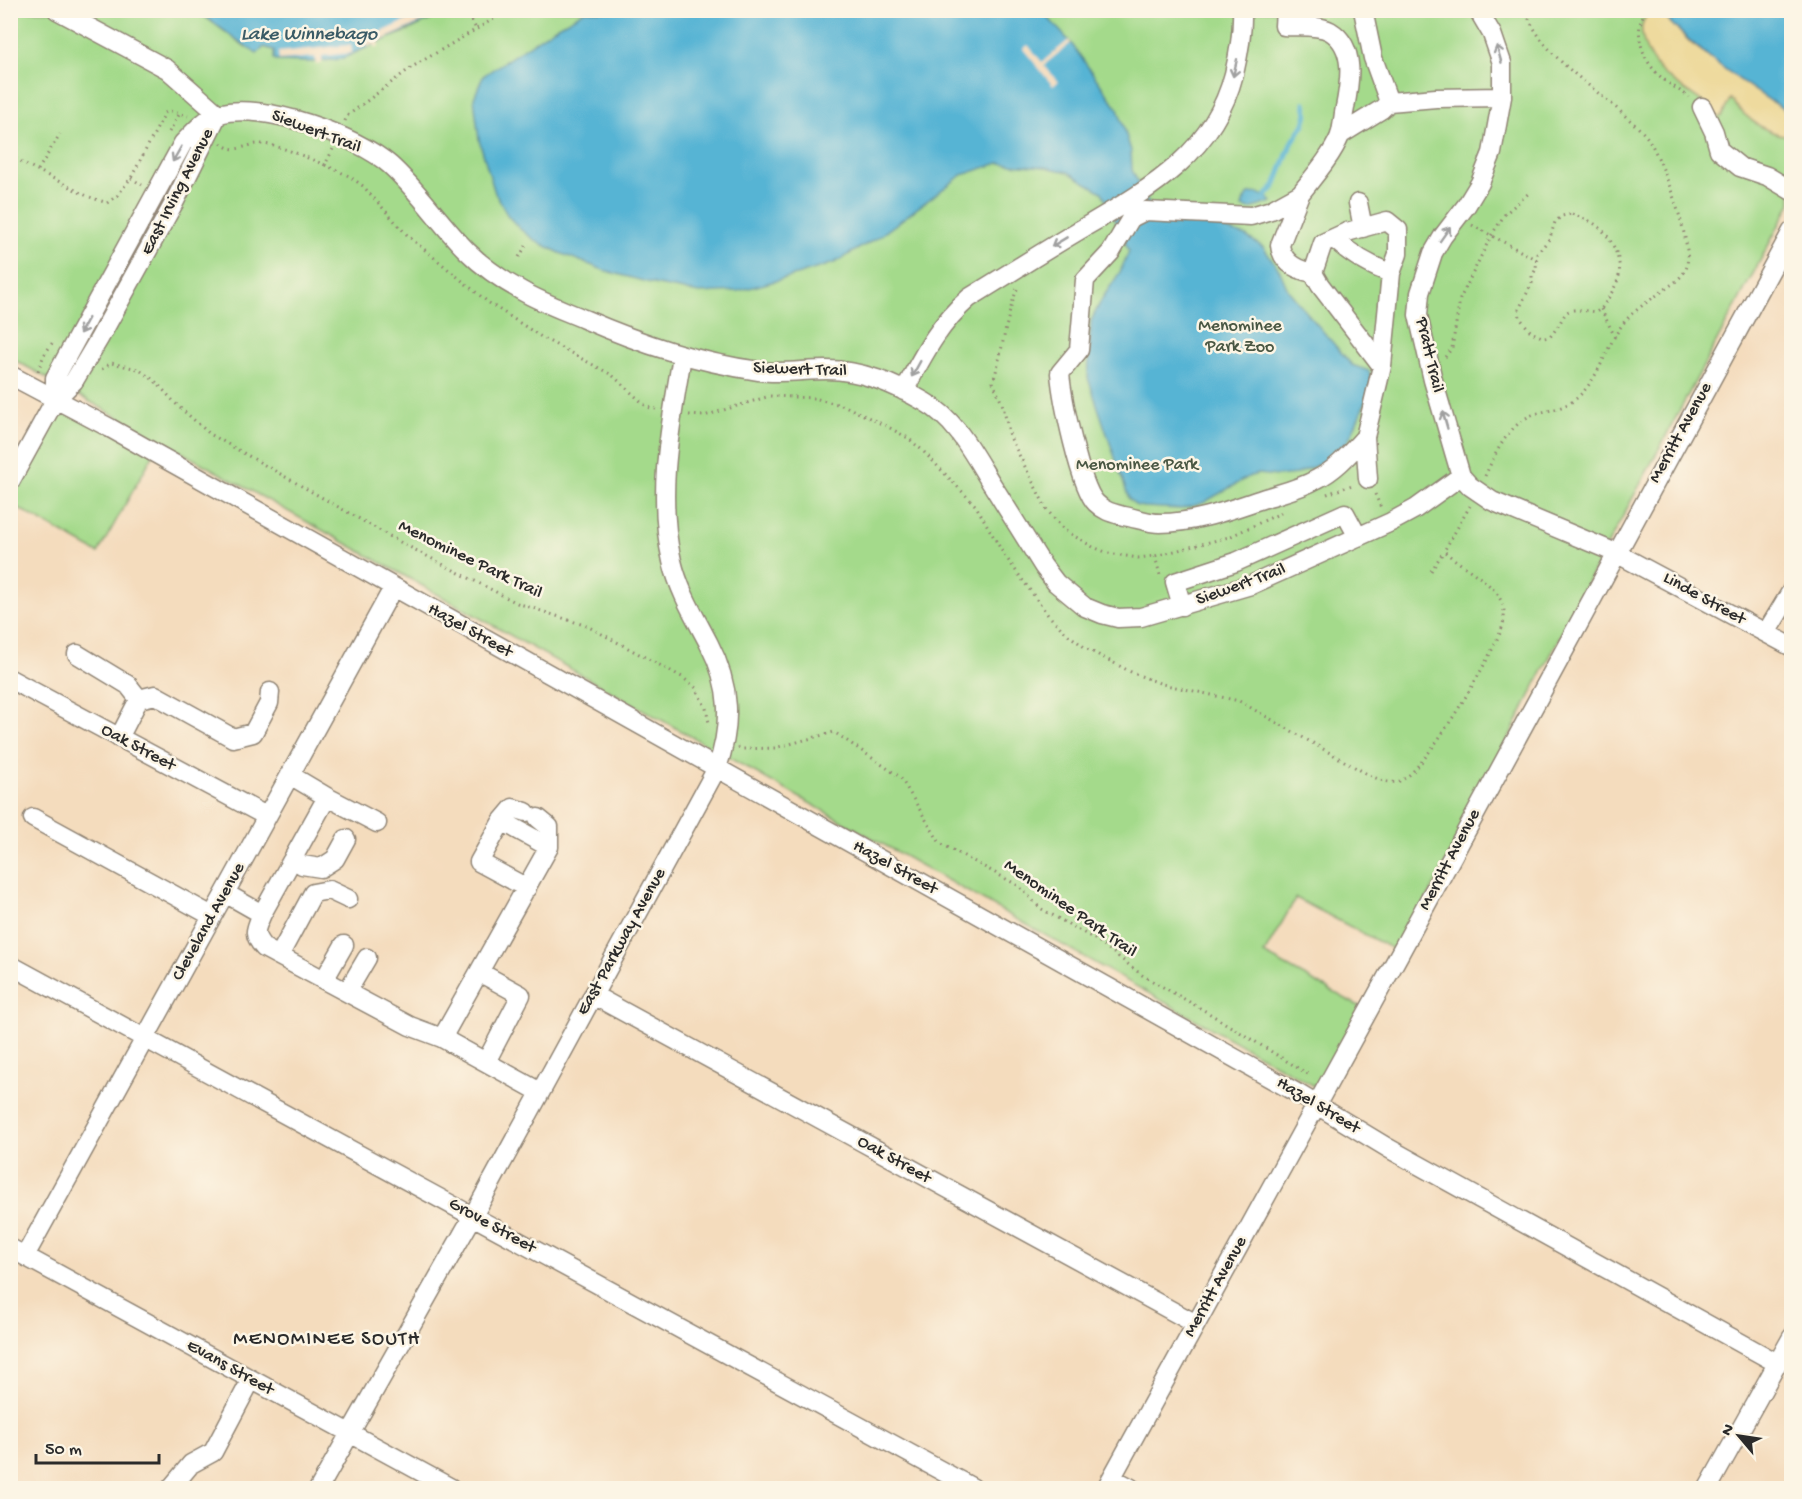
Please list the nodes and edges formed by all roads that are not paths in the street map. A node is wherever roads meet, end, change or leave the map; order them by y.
1 (57, 10) edge
2 (1242, 10) edge
3 (1285, 10) edge
4 (1363, 10) edge
5 (1478, 10) edge
6 (1502, 97) junction
7 (1389, 102) junction
8 (1702, 107) road end
9 (218, 114) junction
10 (1340, 135) junction
11 (1791, 191) edge
12 (1300, 194) junction
13 (1358, 203) dead end
14 (1363, 228) junction
15 (1791, 231) edge
16 (1335, 239) junction
17 (1313, 273) junction
18 (1391, 273) junction
19 (682, 356) junction
20 (1382, 366) junction
21 (10, 375) edge
22 (904, 391) junction
23 (55, 400) junction
24 (1365, 437) junction
25 (1461, 476) junction
26 (1368, 479) road end
27 (10, 482) edge
28 (1358, 537) junction
29 (1616, 553) junction
30 (393, 588) junction
31 (1791, 590) edge
32 (1182, 606) junction
33 (1766, 633) junction
34 (1791, 647) edge
35 (77, 654) dead end
36 (10, 679) edge
37 (270, 692) dead end
38 (139, 699) junction
39 (119, 738) junction
40 (717, 768) junction
41 (290, 775) junction
42 (327, 797) junction
43 (266, 816) junction
44 (33, 818) dead end
45 (502, 821) junction
46 (377, 823) dead end
47 (352, 826) junction
48 (549, 847) junction
49 (293, 858) junction
50 (526, 888) junction
51 (225, 893) junction
52 (348, 899) dead end
53 (262, 914) junction
54 (212, 916) junction
55 (344, 945) dead end
56 (279, 956) junction
57 (367, 958) dead end
58 (10, 965) edge
59 (479, 972) junction
60 (324, 980) junction
61 (347, 992) junction
62 (593, 995) junction
63 (146, 1038) junction
64 (442, 1038) junction
65 (486, 1062) junction
66 (540, 1092) junction
67 (1315, 1105) junction
68 (473, 1216) junction
69 (18, 1252) edge
70 (1196, 1324) junction
71 (1791, 1337) edge
72 (1777, 1363) junction
73 (251, 1380) junction
74 (349, 1433) junction
75 (1109, 1483) edge
76 (171, 1488) edge
77 (319, 1488) edge
78 (451, 1488) edge
79 (973, 1488) edge
80 (1131, 1488) edge
81 (1708, 1488) edge

1 - 9 street
2 -> 22 street
3 - 10 street
4 - 7 street
6 -> 5 street, Pratt Trail
6 - 7 street
25 -> 6 street, Pratt Trail
7 - 10 street
8 - 11 street
9 - 19 street, Siewert Trail
9 - 23 street, East Irving Avenue
9 -> 23 street, East Irving Avenue
10 - 12 street
12 - 17 street
12 - 24 street
13 - 14 street
14 - 16 street
14 - 18 street
15 - 29 street, Merritt Avenue
16 - 17 street
16 - 18 street
17 - 20 street
18 - 20 street
19 - 22 street, Siewert Trail
19 - 40 street, East Parkway Avenue
20 - 24 street
21 - 23 street, Hazel Street
22 - 32 street, Siewert Trail
23 - 27 street, East Irving Avenue
23 - 30 street, Hazel Street
24 - 26 street
25 - 28 street, Siewert Trail
25 - 29 street
28 - 32 street, Siewert Trail
28 - 32 street
29 - 33 street, Linde Street
29 - 67 street, Merritt Avenue
30 - 40 street, Hazel Street
30 - 41 street, Cleveland Avenue
31 - 33 street
33 - 34 street, Linde Street
35 - 38 street
36 - 39 street, Oak Street
37 - 38 street
38 - 39 street
39 - 43 street, Oak Street
40 - 62 street, East Parkway Avenue
40 - 67 street, Hazel Street
41 - 42 street
41 - 43 street, Cleveland Avenue
42 - 47 street
42 - 49 street
43 - 51 street, Cleveland Avenue
44 - 54 street
45 - 48 street
45 - 48 street
45 - 50 street
46 - 47 street
47 - 49 street
48 - 50 street
49 - 53 street
50 - 59 street
51 - 53 street
51 - 54 street, Cleveland Avenue
52 - 56 street
53 - 56 street
54 - 63 street, Cleveland Avenue
55 - 60 street
56 - 60 street
57 - 61 street
58 - 63 street, Grove Street
59 - 64 street
59 - 65 street
60 - 61 street
61 - 64 street
62 - 66 street, East Parkway Avenue
62 - 70 street, Oak Street
63 - 68 street, Grove Street
63 - 69 street, Cleveland Avenue
64 - 65 street
65 - 66 street
66 - 68 street, East Parkway Avenue
67 - 70 street, Merritt Avenue
67 - 72 street, Hazel Street
68 - 74 street, East Parkway Avenue
68 - 79 street, Grove Street
69 - 73 street, Evans Street
70 - 75 street, Merritt Avenue
71 - 72 street
72 - 81 street
73 - 74 street, Evans Street
73 - 76 street
74 - 77 street, East Parkway Avenue
74 - 78 street, Evans Street
75 - 80 street

